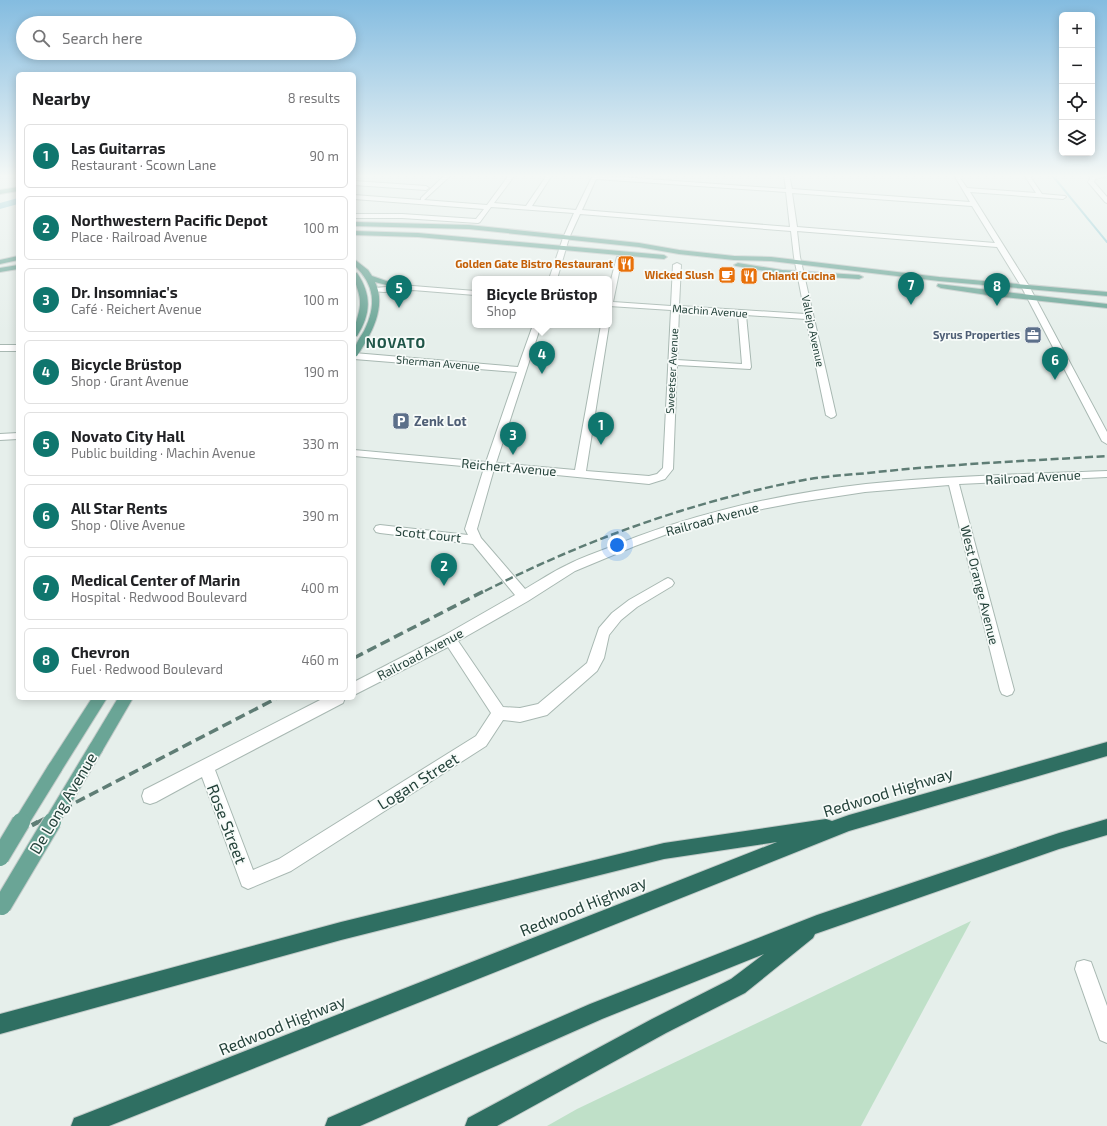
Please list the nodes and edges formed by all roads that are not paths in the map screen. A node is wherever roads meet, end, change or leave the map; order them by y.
1 (466, 228) edge
2 (571, 228) edge
3 (788, 228) edge
4 (794, 228) junction
5 (989, 228) edge
6 (356, 234) edge
7 (566, 238) junction
8 (1000, 245) junction
9 (563, 248) junction
10 (16, 258) edge
11 (619, 258) dead end
12 (0, 262) edge
13 (798, 262) junction
14 (356, 263) edge
15 (677, 265) dead end
16 (16, 267) edge
17 (0, 270) edge
18 (800, 273) junction
19 (553, 276) edge
20 (371, 278) junction
21 (356, 279) edge
22 (394, 285) junction
23 (1025, 286) junction
24 (413, 288) junction
25 (375, 289) junction
26 (612, 290) edge
27 (363, 291) junction
28 (472, 293) edge
29 (1107, 294) edge
30 (1031, 298) junction
31 (612, 304) edge
32 (1107, 306) edge
33 (675, 309) junction
34 (742, 313) junction
35 (810, 317) junction
36 (536, 328) edge
37 (605, 328) edge
38 (356, 330) edge
39 (0, 348) edge
40 (16, 348) edge
41 (356, 351) edge
42 (356, 355) edge
43 (672, 362) junction
44 (522, 370) junction
45 (831, 415) dead end
46 (16, 436) edge
47 (0, 438) edge
48 (1107, 441) edge
49 (356, 453) edge
50 (490, 465) junction
51 (580, 473) junction
52 (1107, 474) edge
53 (663, 476) joint
54 (953, 481) junction
55 (380, 529) dead end
56 (476, 540) junction
57 (668, 583) dead end
58 (524, 597) junction
59 (450, 639) junction
60 (356, 688) edge
61 (1007, 690) dead end
62 (99, 700) edge
63 (125, 700) edge
64 (334, 700) edge
65 (499, 713) junction
66 (1107, 748) edge
67 (206, 768) junction
68 (150, 796) dead end
69 (849, 823) junction
70 (1107, 827) edge
71 (0, 857) edge
72 (248, 880) joint
73 (1, 908) edge
74 (817, 924) junction
75 (1084, 969) dead end
76 (0, 1024) edge
77 (1107, 1033) edge
78 (82, 1126) edge
79 (336, 1126) edge
80 (476, 1126) edge

1 - 7 main road
2 - 7 street
3 - 4 street
4 - 8 street
4 - 13 street, Vallejo Avenue
5 - 8 street
6 - 9 main road
7 - 9 street
7 - 13 main road
8 - 23 street
9 - 18 main road
9 - 19 street
10 - 12 main road
11 - 26 street
13 - 18 street, Vallejo Avenue
13 - 23 main road
14 - 20 main road
15 - 33 street, Sweetser Avenue
16 - 17 main road
18 - 30 main road
18 - 35 street, Vallejo Avenue
20 - 22 main road
20 - 25 main road
21 - 27 main road
22 - 24 street
22 - 25 street
23 - 29 main road
23 - 30 street
24 - 25 street
24 - 28 street
25 - 27 main road
25 - 41 main road
27 - 38 main road
30 - 32 main road
30 - 48 street
31 - 33 street, Machin Avenue
33 - 34 street, Machin Avenue
33 - 43 street, Sweetser Avenue
34 - 35 street, Machin Avenue
34 - 43 street
35 - 45 street, Vallejo Avenue
36 - 44 street
37 - 51 street
39 - 40 street
42 - 44 street, Sherman Avenue
43 - 53 street, Sweetser Avenue
44 - 50 street
46 - 47 street
49 - 50 street, Reichert Avenue
50 - 51 street, Reichert Avenue
50 - 56 street
51 - 53 street, Reichert Avenue
52 - 54 street, Railroad Avenue
54 - 58 street, Railroad Avenue
54 - 61 street, West Orange Avenue
55 - 56 street, Scott Court
56 - 58 street
57 - 65 street
58 - 59 street, Railroad Avenue
59 - 60 street, Railroad Avenue
59 - 65 street
62 - 71 main road, De Long Avenue, bridge
63 - 73 main road, De Long Avenue, bridge
64 - 67 street
65 - 72 street, Logan Street
66 - 69 highway, Redwood Highway
67 - 68 street
67 - 72 street, Rose Street
69 - 76 highway
69 - 78 highway, Redwood Highway
70 - 74 highway
74 - 79 highway
74 - 80 highway
75 - 77 street

